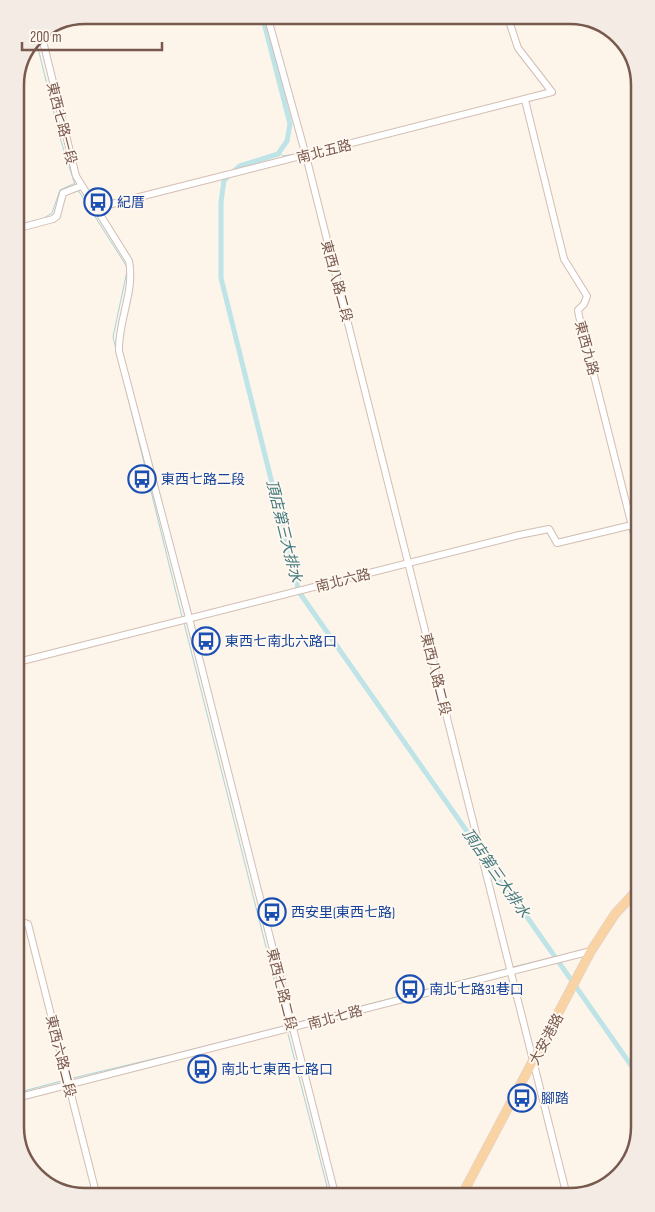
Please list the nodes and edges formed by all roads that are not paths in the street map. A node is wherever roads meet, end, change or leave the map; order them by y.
1 (269, 24) edge
2 (510, 24) edge
3 (43, 40) edge
4 (525, 100) junction
5 (306, 156) junction
6 (81, 186) junction
7 (96, 208) junction
8 (24, 227) edge
9 (631, 521) edge
10 (631, 525) edge
11 (408, 564) junction
12 (190, 618) junction
13 (24, 660) edge
14 (631, 897) edge
15 (24, 923) edge
16 (591, 951) junction
17 (512, 972) junction
18 (292, 1028) junction
19 (534, 1062) junction
20 (68, 1084) junction
21 (24, 1096) edge
22 (95, 1188) edge
23 (333, 1188) edge
24 (467, 1188) edge
25 (565, 1188) edge

1 - 5 street, 東西八路二段
2 - 4 street, 南北五路
3 - 6 street, 東西七路一段
4 - 5 street, 南北五路
4 - 9 street, 東西九路
5 - 7 street, 南北五路
5 - 11 street, 東西八路二段
6 - 7 street, 東西七路一段
6 - 8 street
7 - 12 street, 東西七路二段
10 - 11 street, 南北六路
11 - 12 street, 南北六路
11 - 17 street, 東西八路二段
12 - 13 street, 南北六路
12 - 18 street, 東西七路二段
14 - 16 main road
15 - 20 street, 東西六路二段
16 - 17 street, 南北七路
16 - 19 main road, 大安港路
17 - 18 street, 南北七路
17 - 19 street, 東西八路二段
18 - 20 street, 南北七路
18 - 23 street, 東西七路二段
19 - 24 main road, 大安港路
19 - 25 street, 東西八路二段
20 - 21 street, 南北七路
20 - 22 street, 東西六路二段

